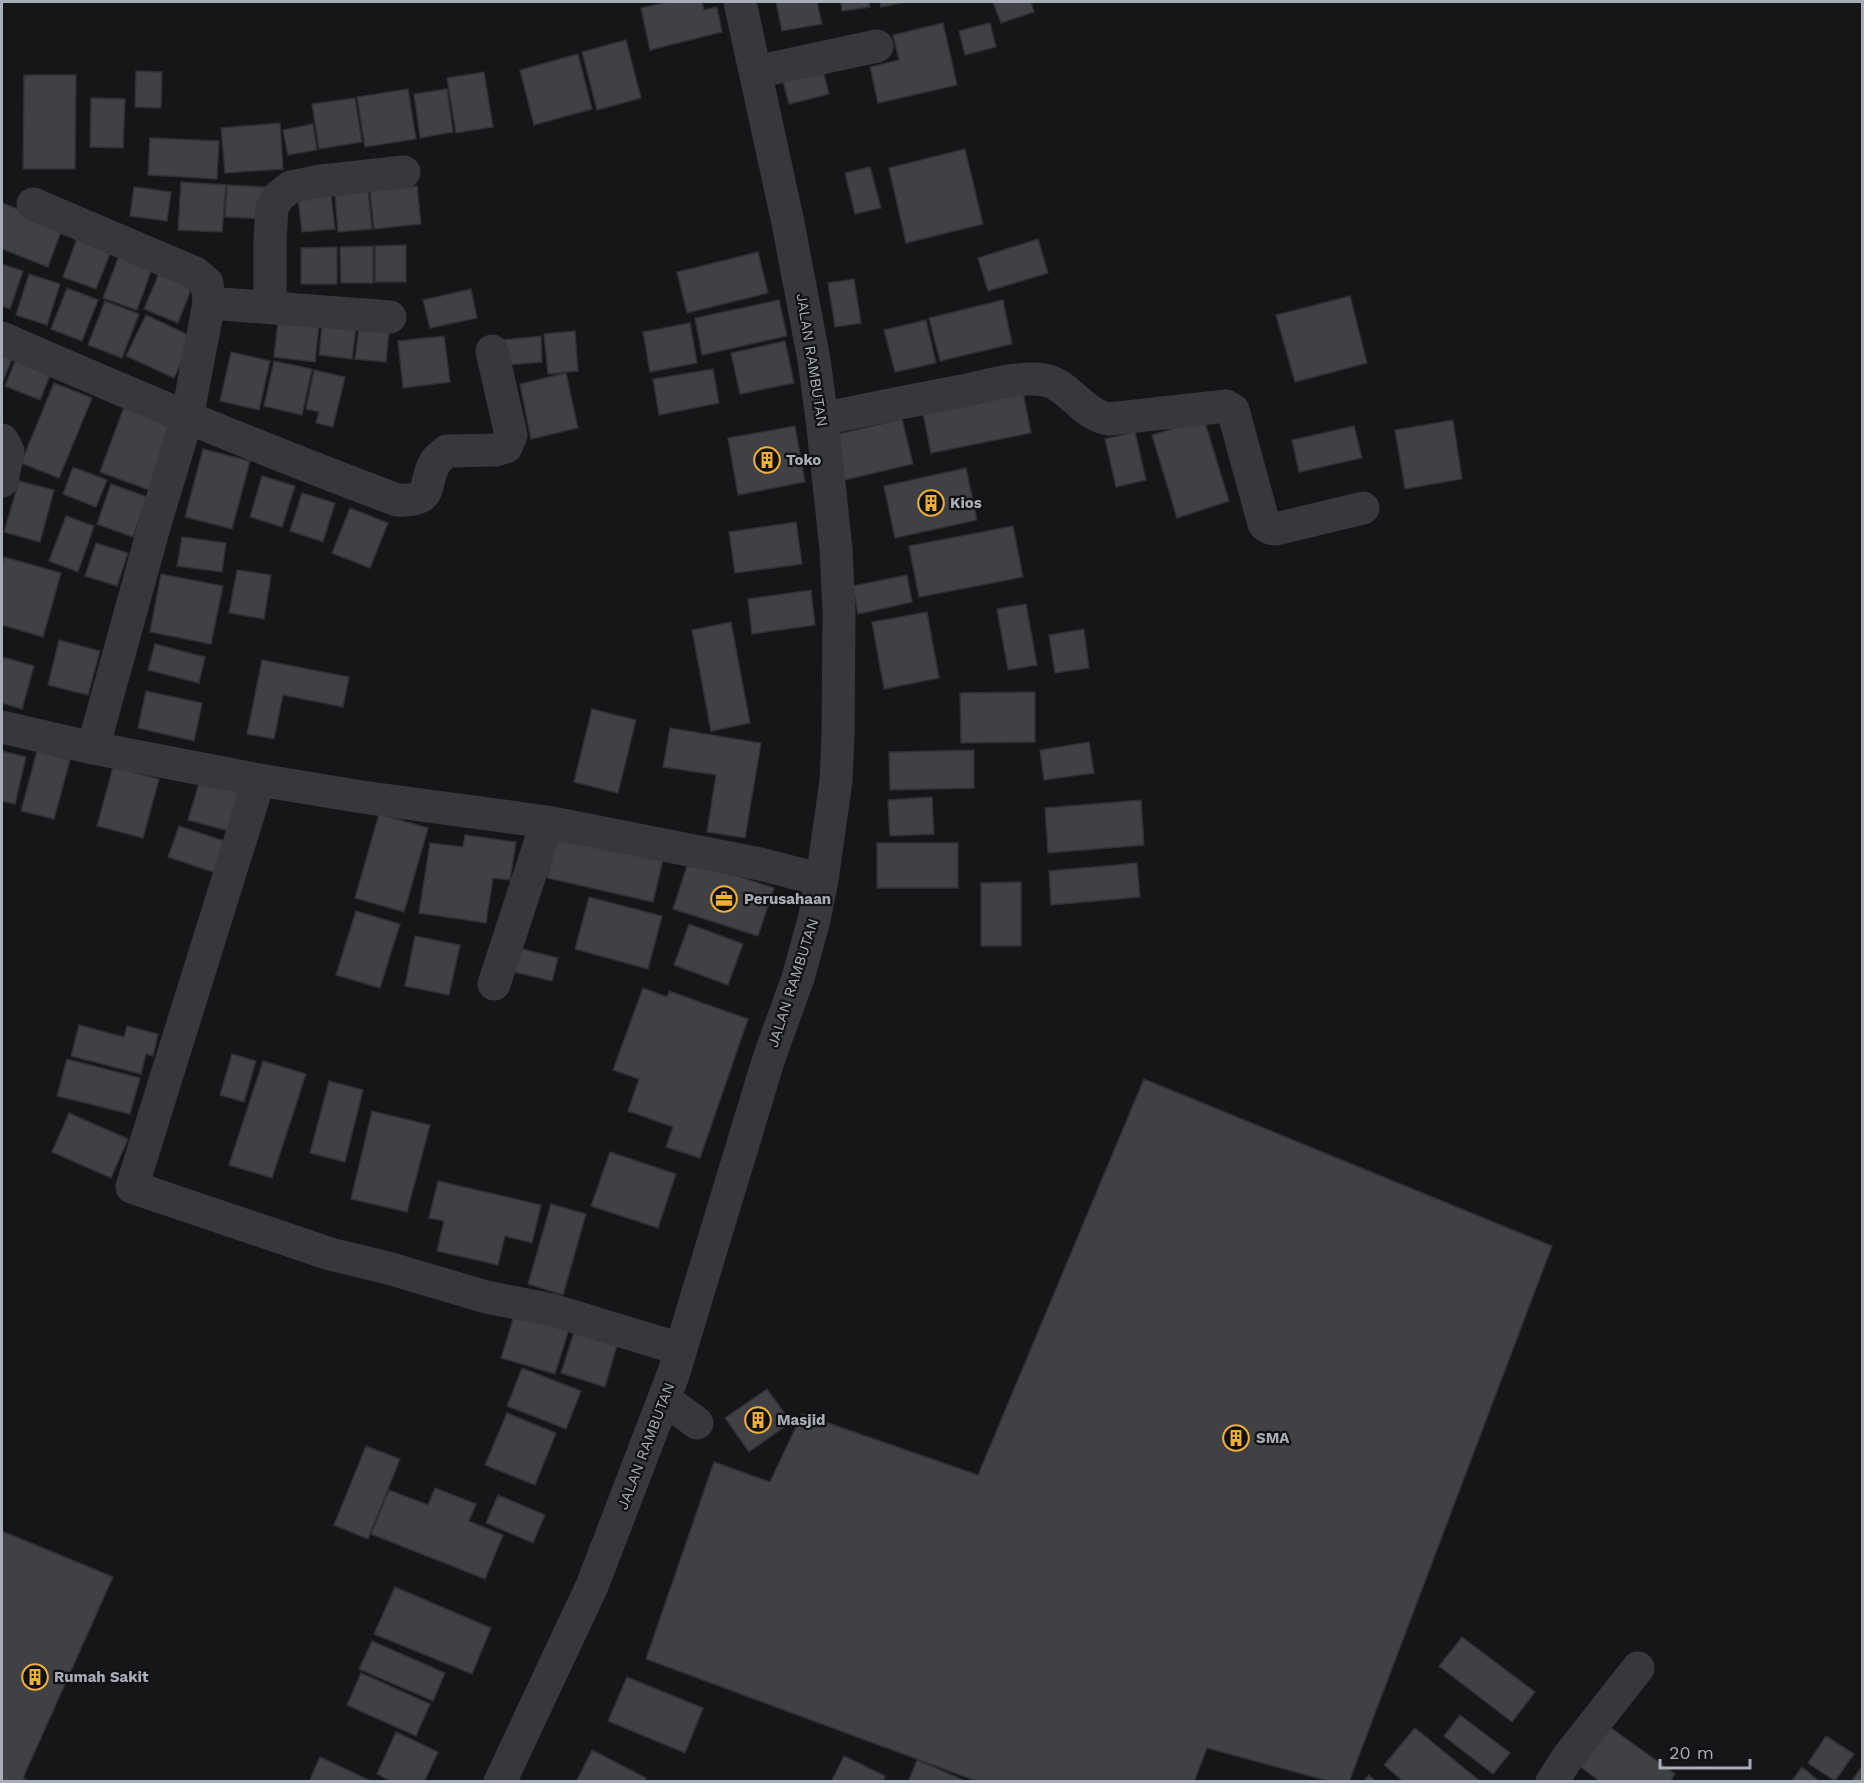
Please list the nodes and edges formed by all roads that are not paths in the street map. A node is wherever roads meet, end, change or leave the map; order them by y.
1 (740, 2) edge
2 (877, 46) dead end
3 (756, 72) junction
4 (404, 172) dead end
5 (33, 204) dead end
6 (209, 303) junction
7 (270, 307) junction
8 (390, 316) dead end
9 (2, 338) edge
10 (492, 351) dead end
11 (187, 418) junction
12 (822, 419) junction
13 (2, 440) edge
14 (2, 481) edge
15 (1363, 508) dead end
16 (2, 727) edge
17 (93, 748) junction
18 (259, 780) junction
19 (547, 822) junction
20 (822, 880) junction
21 (494, 984) dead end
22 (680, 1349) junction
23 (664, 1399) junction
24 (697, 1423) dead end
25 (1638, 1668) dead end
26 (500, 1782) edge
27 (1552, 1782) edge

1 - 3 street, JALAN RAMBUTAN
2 - 3 street
3 - 12 street, JALAN RAMBUTAN
4 - 7 street
5 - 6 street
6 - 7 street
6 - 11 street
7 - 8 street
9 - 11 street
10 - 11 street
11 - 17 street
12 - 15 street
12 - 20 street, JALAN RAMBUTAN
13 - 14 street
16 - 17 street
17 - 18 street
18 - 19 street
18 - 22 street
19 - 20 street
19 - 21 street
20 - 22 street, JALAN RAMBUTAN
22 - 23 street, JALAN RAMBUTAN
23 - 24 street
23 - 26 street, JALAN RAMBUTAN
25 - 27 street

